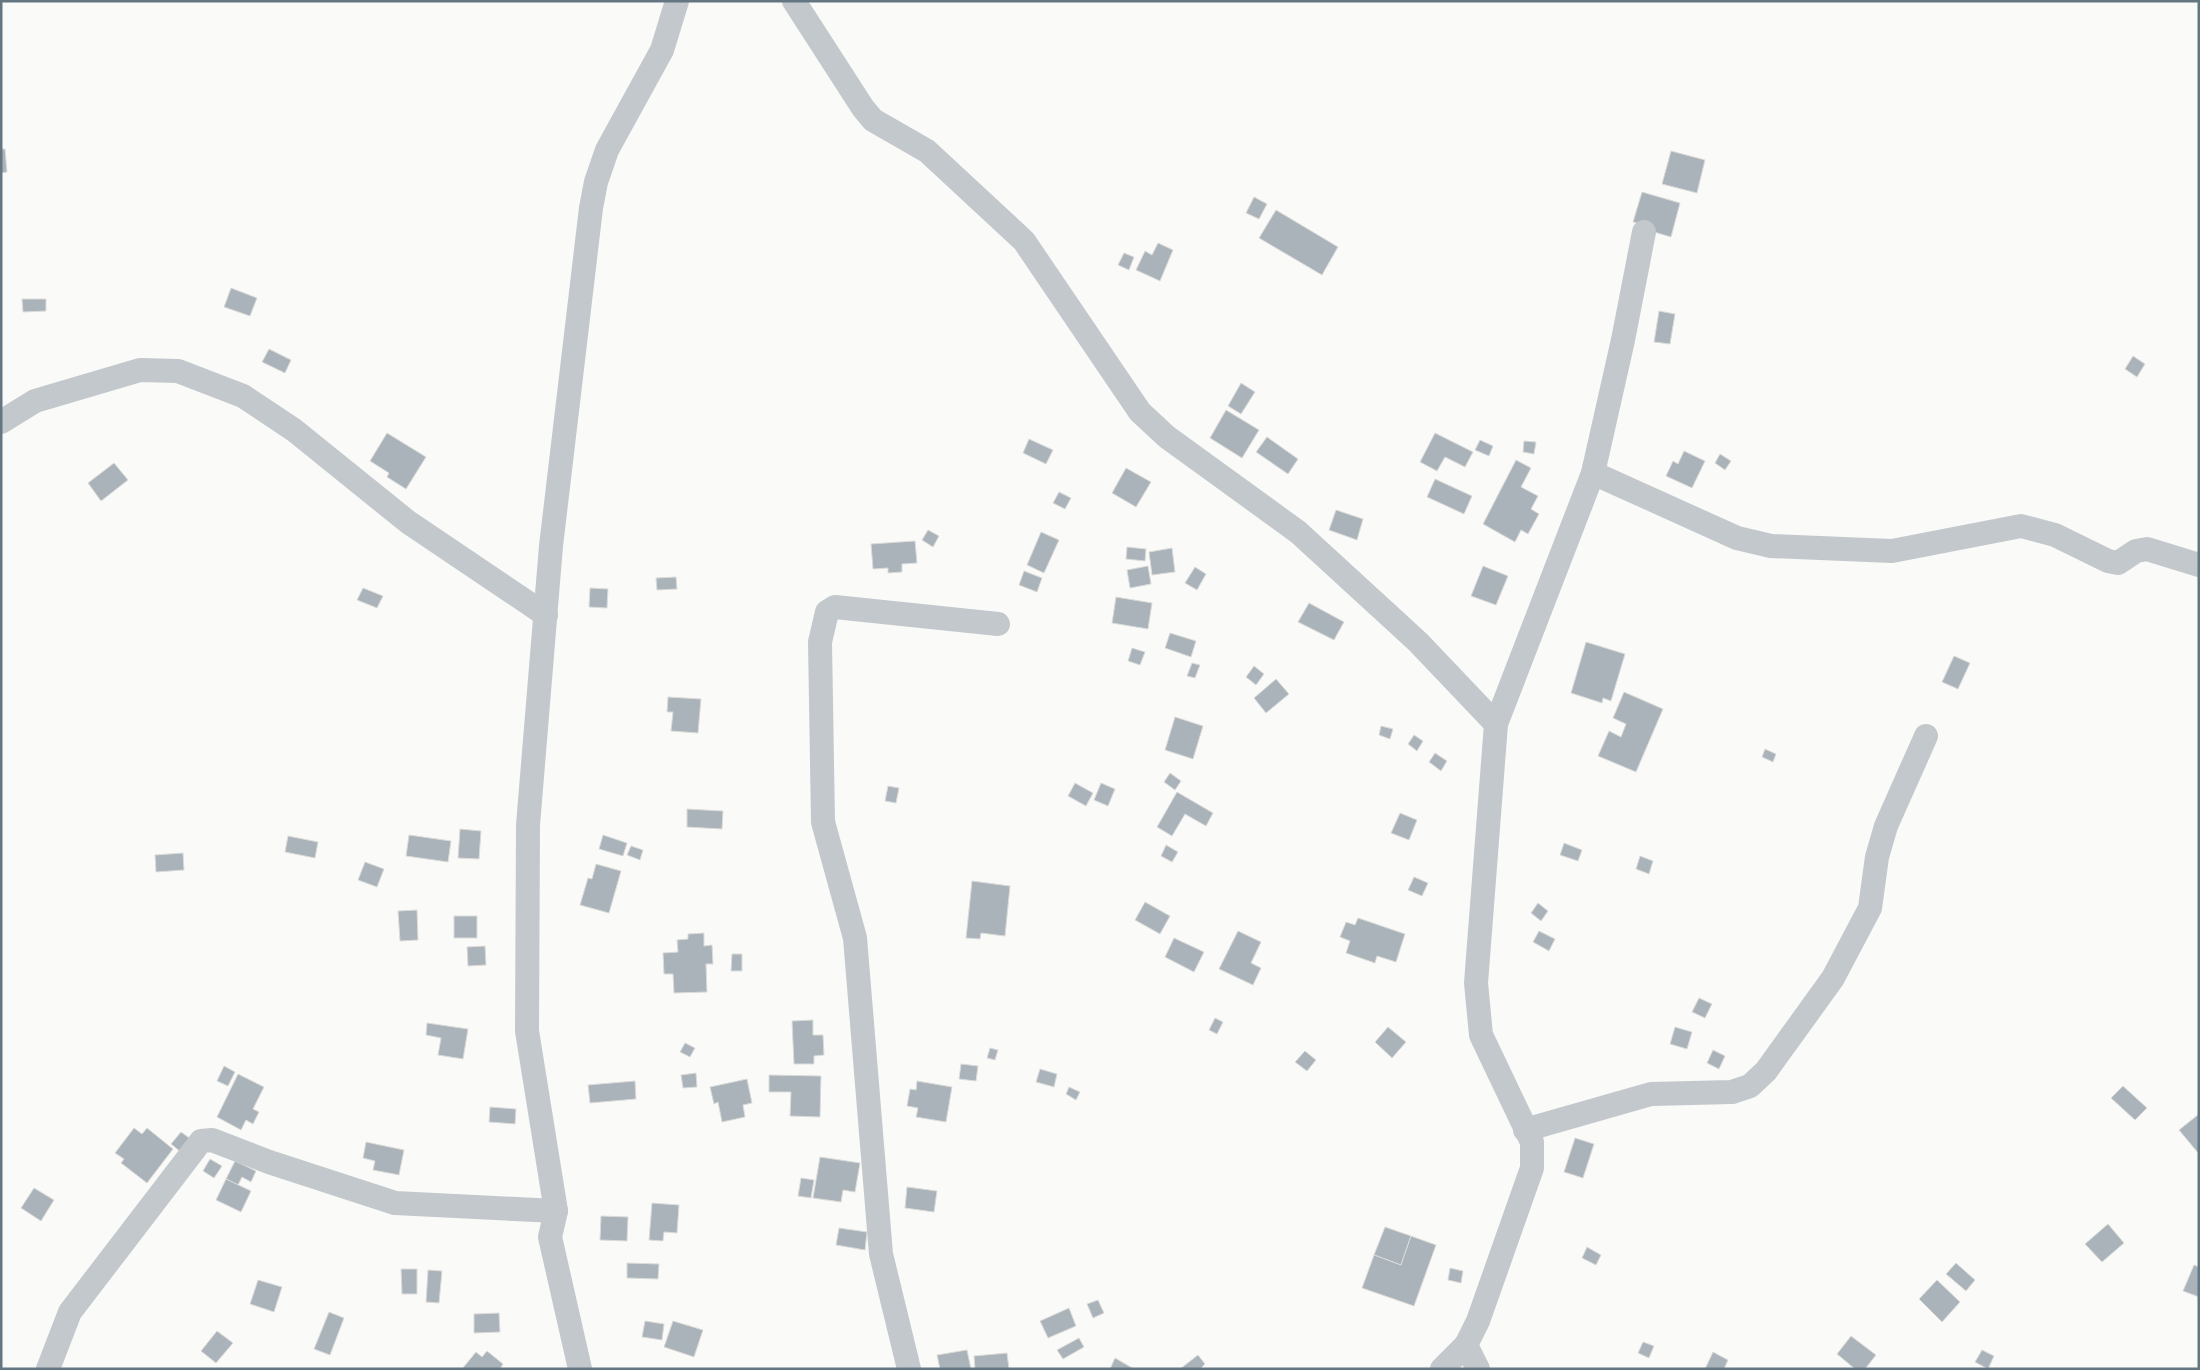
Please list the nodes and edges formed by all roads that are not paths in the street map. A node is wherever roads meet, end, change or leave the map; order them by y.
1 (677, 1) edge
2 (794, 1) edge
3 (1644, 232) dead end
4 (1, 422) edge
5 (1593, 473) junction
6 (2199, 565) edge
7 (546, 615) junction
8 (998, 624) dead end
9 (1496, 724) junction
10 (1926, 736) dead end
11 (1525, 1130) junction
12 (556, 1211) junction
13 (1466, 1345) junction
14 (48, 1369) edge
15 (580, 1369) edge
16 (909, 1369) edge
17 (1442, 1369) edge
18 (1478, 1369) edge

1 - 7 street
2 - 9 street
3 - 5 street
4 - 7 street
5 - 6 street
5 - 9 street
7 - 12 street
8 - 16 street
9 - 11 street
10 - 11 street
11 - 13 street
12 - 14 street
12 - 15 street
13 - 17 street
13 - 18 street

